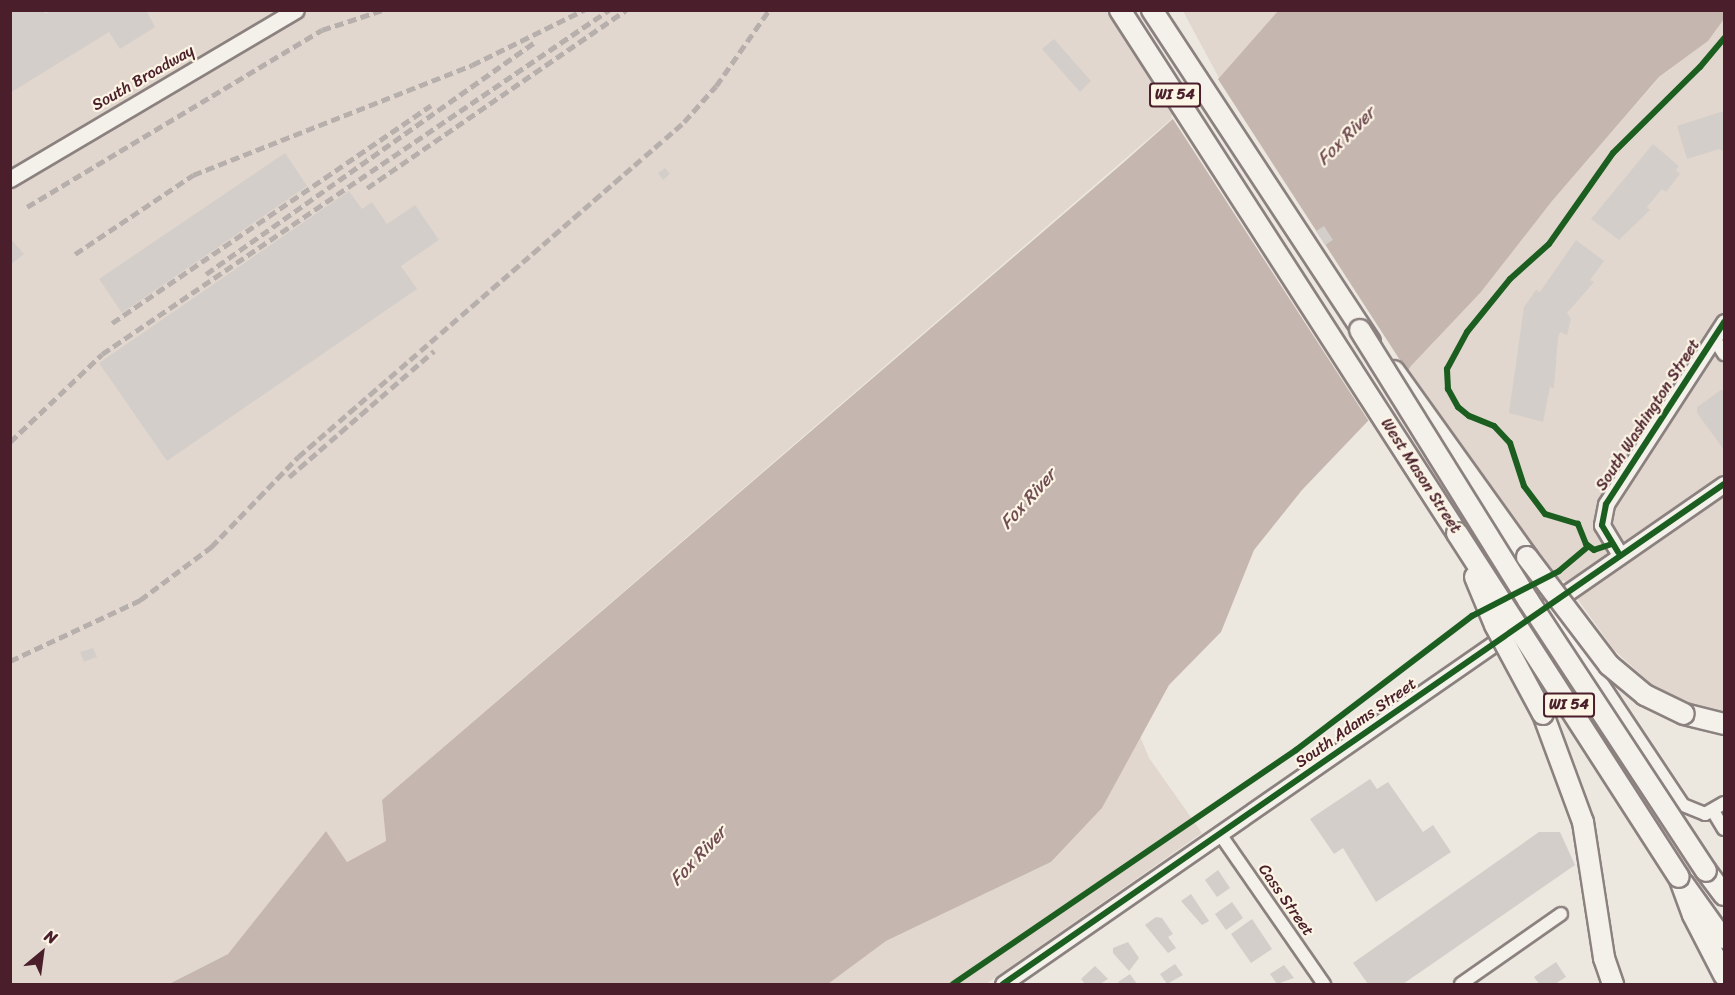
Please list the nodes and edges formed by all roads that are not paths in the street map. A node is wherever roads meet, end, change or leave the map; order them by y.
1 (296, 10) edge
2 (1120, 10) edge
3 (1152, 10) edge
4 (10, 180) edge
5 (1725, 322) edge
6 (1360, 330) junction
7 (1714, 338) junction
8 (1725, 354) edge
9 (1725, 484) edge
10 (1457, 533) junction
11 (1620, 555) junction
12 (1550, 605) junction
13 (1725, 724) edge
14 (1725, 803) edge
15 (1713, 811) junction
16 (1725, 829) edge
17 (1220, 834) junction
18 (1706, 871) junction
19 (1680, 877) junction
20 (1725, 894) edge
21 (1725, 899) edge
22 (1561, 914) dead end
23 (1725, 939) edge
24 (1725, 975) edge
25 (1003, 984) edge
26 (1324, 984) edge
27 (1461, 984) edge
28 (1613, 984) edge

1 - 4 street, South Broadway
2 - 10 main road, West Mason Street / WI 54
3 - 6 main road, West Mason Street / WI 54
5 - 7 street, South Washington Street
6 - 13 main road, bridge
6 - 18 main road, West Mason Street / WI 54, bridge
7 - 8 street
7 - 11 street, South Washington Street
9 - 11 street, South Adams Street
10 - 19 main road, West Mason Street / WI 54, bridge
10 - 28 main road, bridge
11 - 12 street, South Adams Street
12 - 15 street
12 - 17 street, South Adams Street
14 - 15 street
15 - 16 street
17 - 25 street, South Adams Street
17 - 26 street, Cass Street
18 - 20 main road, WI 54
18 - 21 main road, West Mason Street
19 - 23 main road, West Mason Street
19 - 24 main road, WI 54
22 - 27 street

